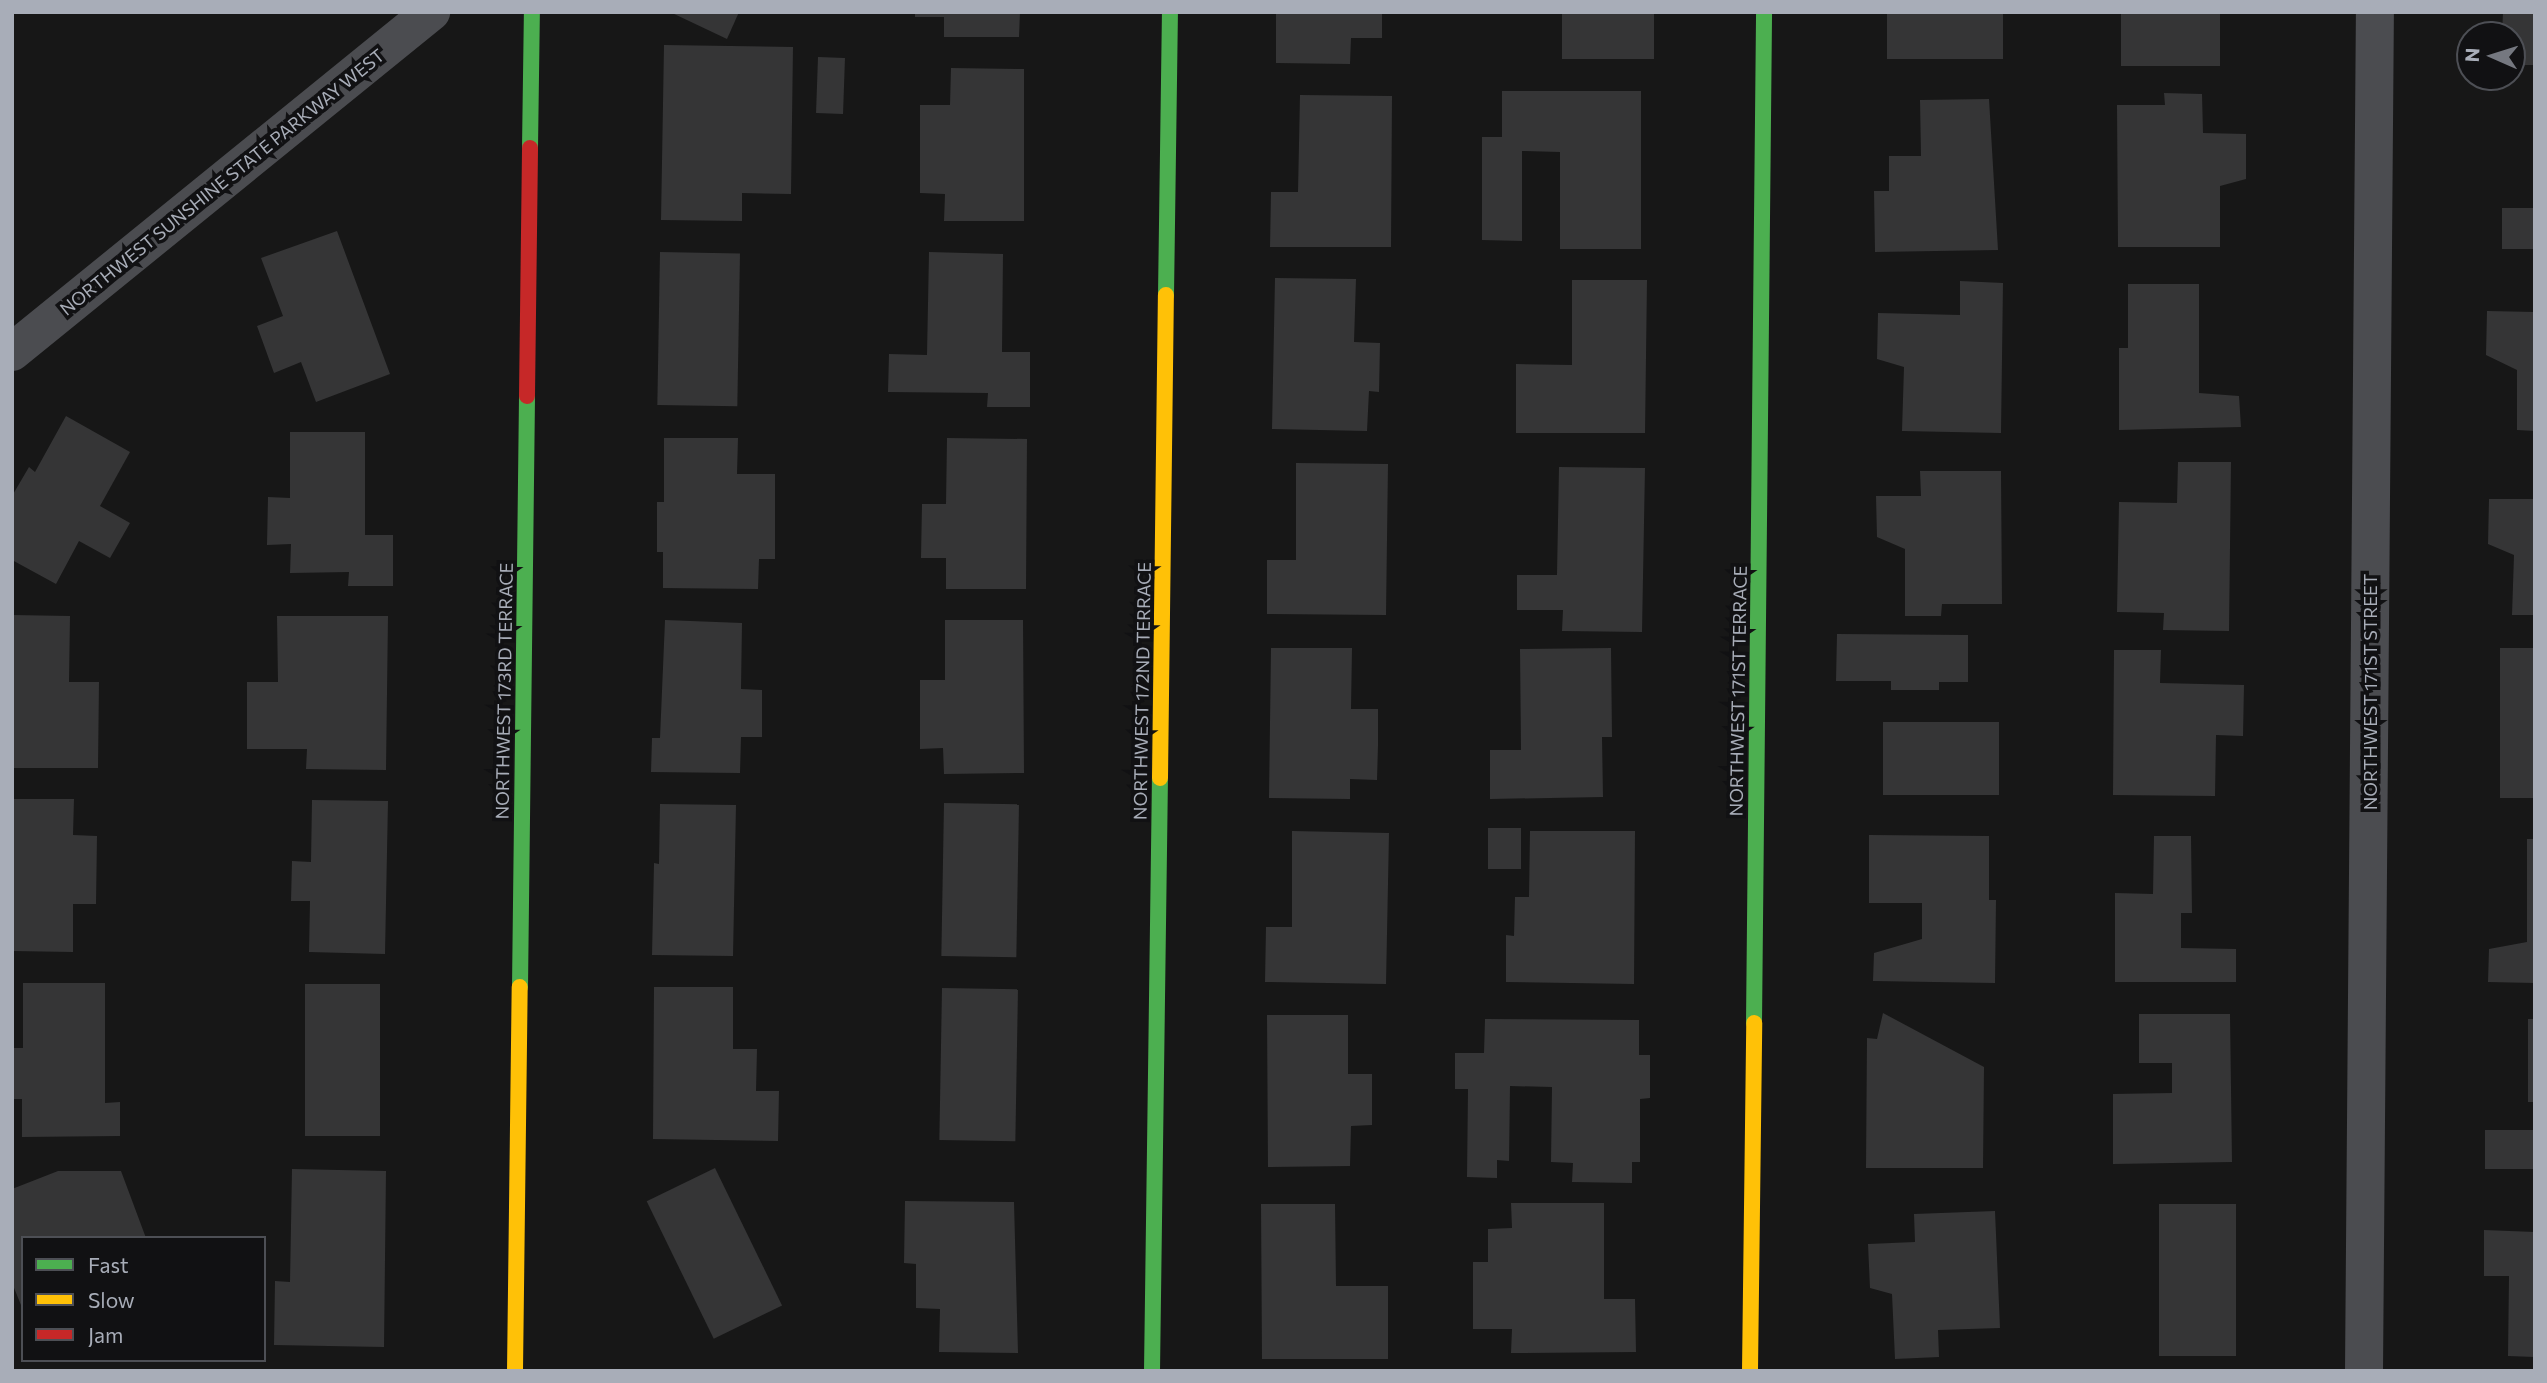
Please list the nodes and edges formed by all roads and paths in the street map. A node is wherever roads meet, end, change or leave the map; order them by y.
1 (431, 12) edge
2 (532, 12) edge
3 (1170, 12) edge
4 (1764, 12) edge
5 (2375, 12) edge
6 (12, 352) edge
7 (515, 1371) edge
8 (1152, 1371) edge
9 (1750, 1371) edge
10 (2364, 1371) edge

1 - 6 street, NORTHWEST SUNSHINE STATE PARKWAY WEST
2 - 7 street, NORTHWEST 173RD TERRACE
3 - 8 street, NORTHWEST 172ND TERRACE
4 - 9 street, NORTHWEST 171ST TERRACE
5 - 10 street, NORTHWEST 171ST STREET

